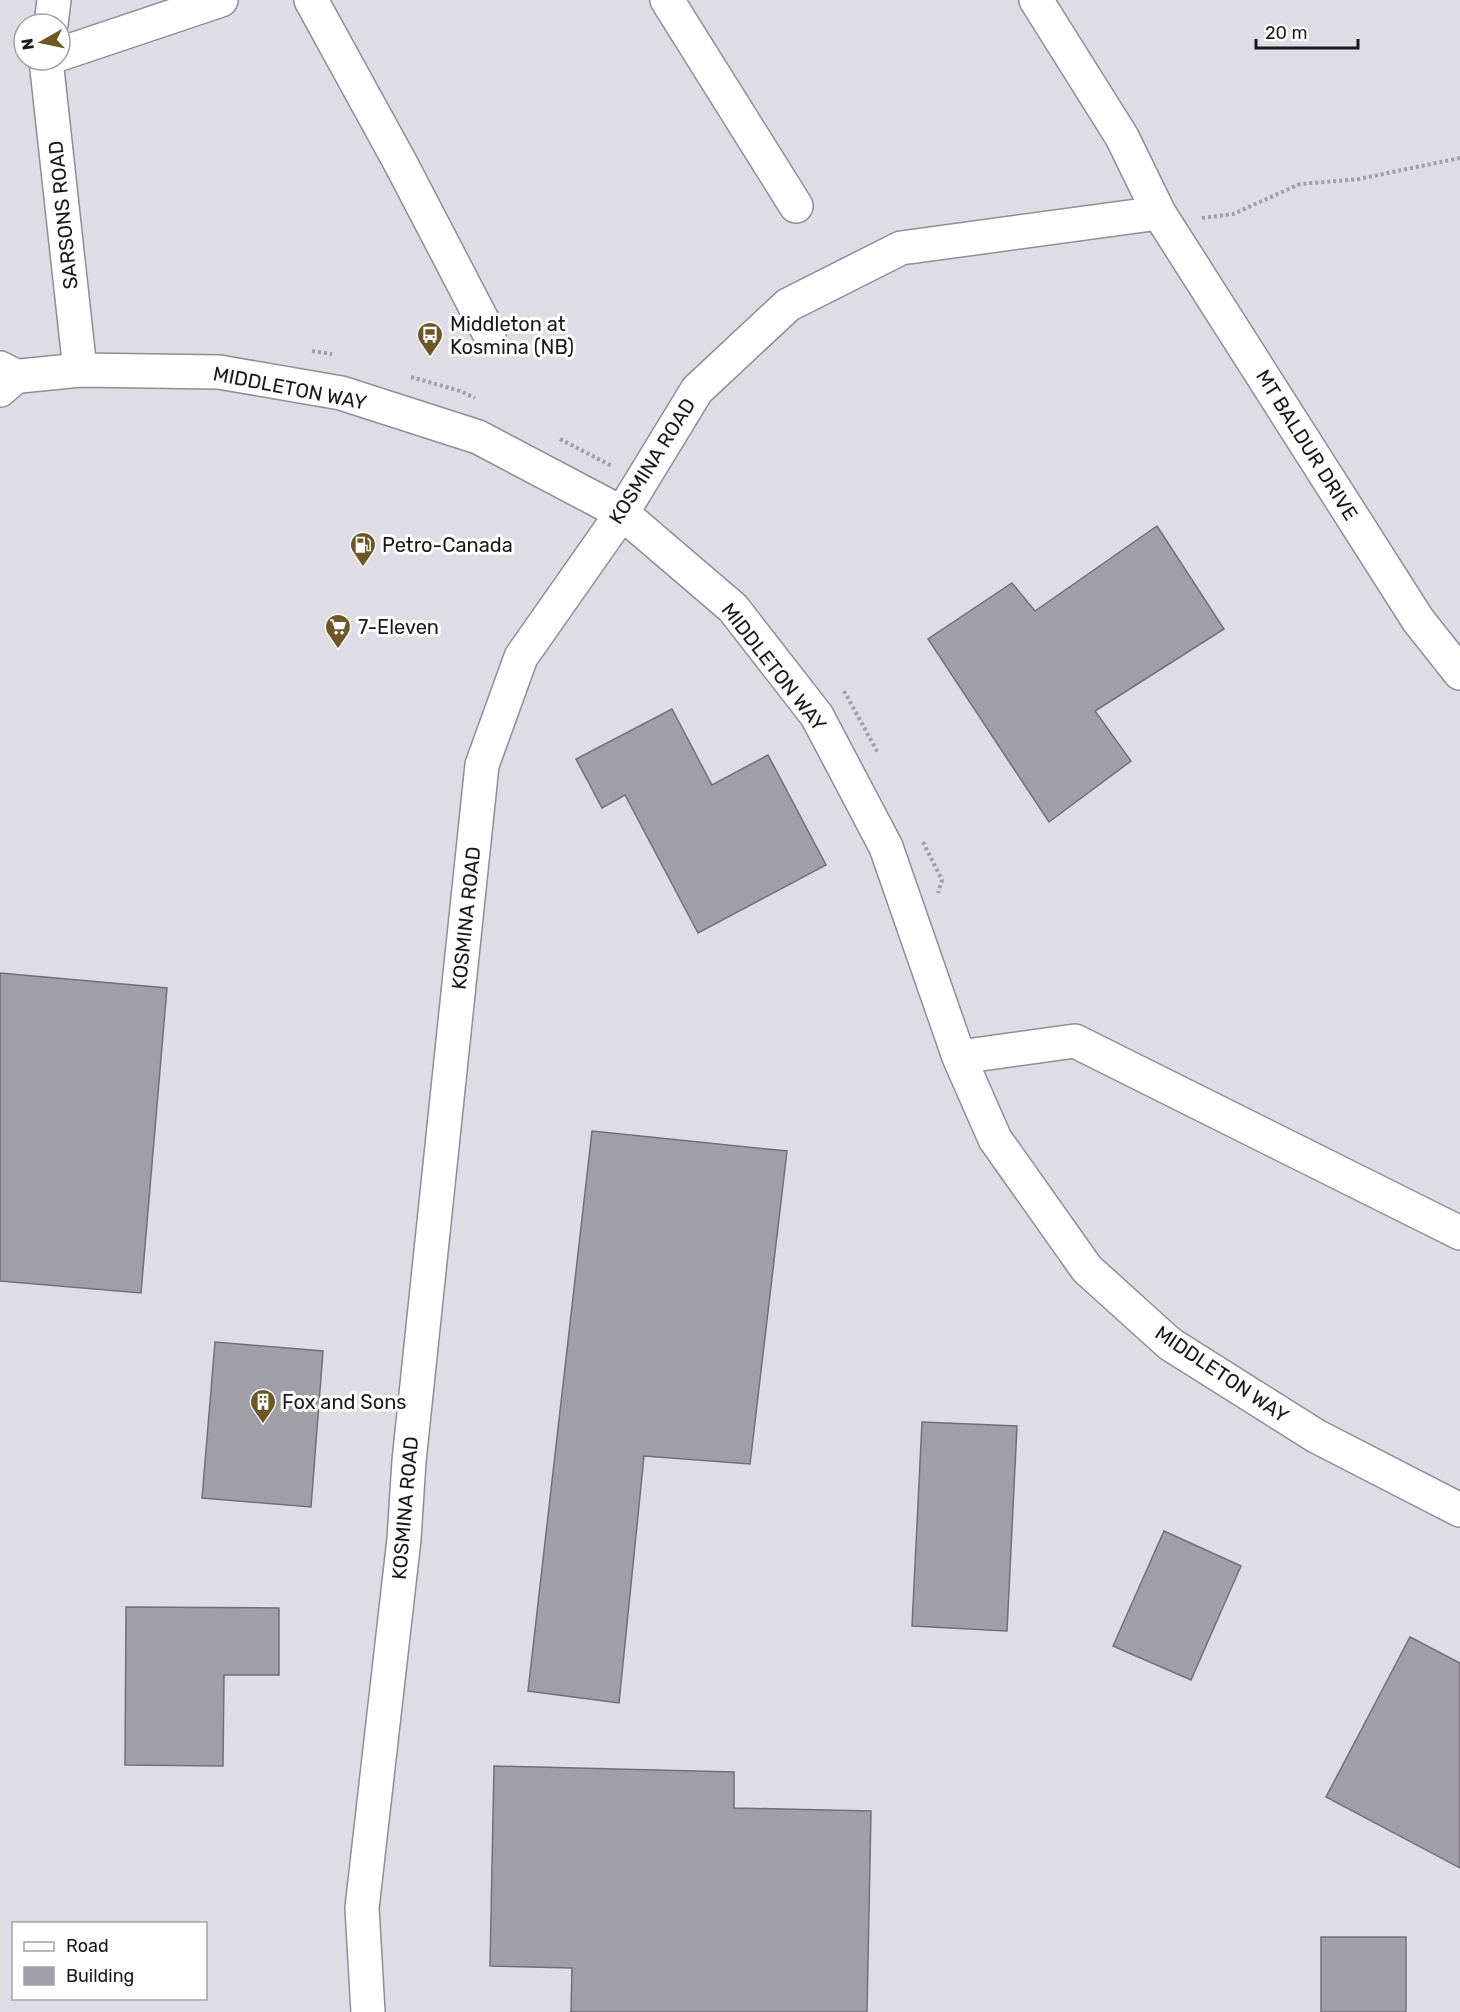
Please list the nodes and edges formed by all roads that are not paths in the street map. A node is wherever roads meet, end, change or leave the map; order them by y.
1 (221, 0) edge
2 (311, 0) edge
3 (667, 0) edge
4 (1036, 0) edge
5 (72, 50) edge
6 (47, 72) edge
7 (796, 206) dead end
8 (1159, 213) junction
9 (489, 333) dead end
10 (80, 370) junction
11 (4, 378) edge
12 (622, 513) junction
13 (1460, 673) edge
14 (959, 1058) junction
15 (1460, 1233) edge
16 (1460, 1510) edge
17 (368, 2012) edge

1 - 5 street
2 - 9 street
3 - 7 street
4 - 8 street, MT BALDUR DRIVE
6 - 10 street, SARSONS ROAD
8 - 12 street, KOSMINA ROAD
8 - 13 street, MT BALDUR DRIVE
10 - 11 street, MIDDLETON WAY
10 - 12 street, MIDDLETON WAY
12 - 14 street, MIDDLETON WAY
12 - 17 street, KOSMINA ROAD
14 - 15 street
14 - 16 street, MIDDLETON WAY

